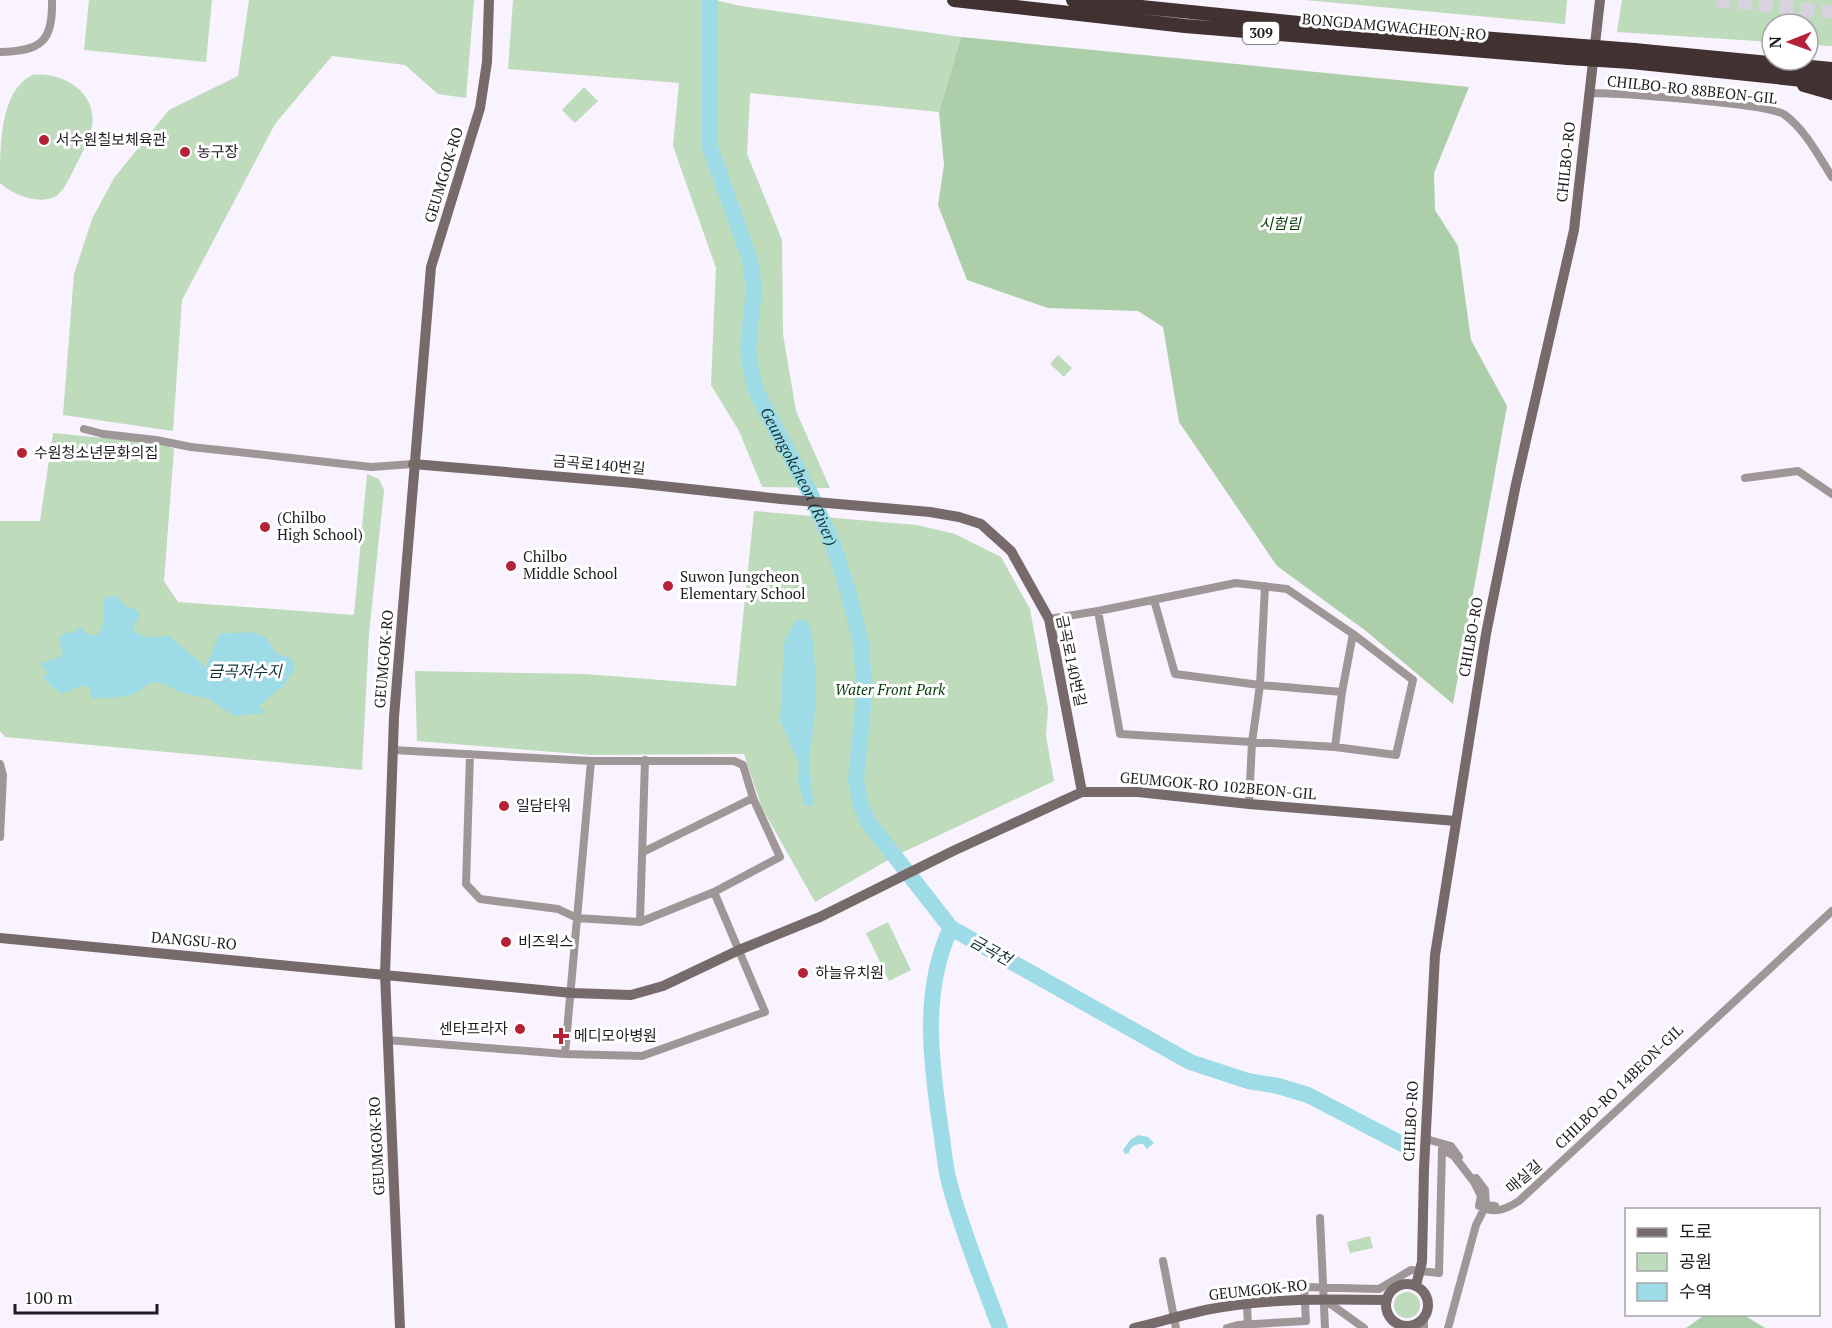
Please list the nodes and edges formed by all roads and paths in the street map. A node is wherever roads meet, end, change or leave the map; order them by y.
1 (52, 0) edge
2 (489, 0) edge
3 (954, 0) edge
4 (1073, 0) edge
5 (1600, 0) edge
6 (1569, 51) junction
7 (0, 52) edge
8 (1832, 62) edge
9 (1832, 69) edge
10 (1792, 73) junction
11 (1832, 83) edge
12 (1589, 93) junction
13 (1832, 93) edge
14 (1832, 177) edge
15 (84, 429) dead end
16 (413, 464) junction
17 (1745, 478) dead end
18 (1832, 494) edge
19 (1265, 586) junction
20 (1154, 600) junction
21 (1098, 612) junction
22 (1049, 619) junction
23 (1353, 634) junction
24 (1260, 685) junction
25 (1342, 692) junction
26 (1252, 742) junction
27 (1335, 747) junction
28 (393, 750) junction
29 (470, 754) junction
30 (645, 760) junction
31 (591, 761) junction
32 (0, 764) edge
33 (1082, 792) junction
34 (753, 798) junction
35 (1249, 804) junction
36 (1456, 821) junction
37 (0, 837) edge
38 (643, 852) junction
39 (714, 892) junction
40 (1832, 905) edge
41 (1832, 911) edge
42 (577, 918) junction
43 (640, 922) junction
44 (0, 938) edge
45 (739, 950) junction
46 (385, 974) junction
47 (572, 993) junction
48 (387, 1040) junction
49 (565, 1054) junction
50 (1426, 1139) junction
51 (1485, 1207) junction
52 (1320, 1218) dead end
53 (1163, 1261) dead end
54 (1420, 1271) junction
55 (1416, 1285) junction
56 (1323, 1287) junction
57 (1324, 1299) junction
58 (1305, 1300) junction
59 (1387, 1300) junction
60 (1247, 1304) junction
61 (1175, 1323) edge
62 (1424, 1323) edge
63 (1248, 1327) edge
64 (400, 1328) edge
65 (1134, 1328) edge
66 (1227, 1328) edge
67 (1325, 1328) edge
68 (1364, 1328) edge
69 (1448, 1328) edge

1 - 7 street
2 - 16 main road, GEUMGOK-RO
3 - 6 highway, BONGDAMGWACHEON-RO / 309
4 - 6 highway, BONGDAMGWACHEON-RO / 309
5 - 12 main road, CHILBO-RO
6 - 10 highway, BONGDAMGWACHEON-RO / 309, bridge
8 - 10 highway
9 - 10 highway, BONGDAMGWACHEON-RO / 309
10 - 11 highway, BONGDAMGWACHEON-RO / 309
10 - 13 highway
12 - 14 street, CHILBO-RO 88BEON-GIL
12 - 36 main road, CHILBO-RO
15 - 16 street
16 - 22 main road, 금곡로140번길
16 - 28 main road, GEUMGOK-RO
17 - 18 street
19 - 20 street
19 - 23 street
19 - 24 street
20 - 21 street
20 - 24 street
21 - 22 street
21 - 26 street
22 - 33 main road, 금곡로140번길
23 - 25 street
23 - 27 street
24 - 25 street
24 - 26 street
25 - 27 street
26 - 27 street
26 - 35 street
28 - 29 street
28 - 46 main road, GEUMGOK-RO
29 - 31 street
29 - 42 street
30 - 31 street
30 - 34 street
30 - 38 street
31 - 42 street
32 - 37 street
33 - 35 main road, GEUMGOK-RO 102BEON-GIL
33 - 45 main road, GEUMGOK-RO 102BEON-GIL
34 - 38 street
34 - 39 street
35 - 36 main road, GEUMGOK-RO 102BEON-GIL
36 - 50 main road, CHILBO-RO
38 - 43 street
39 - 43 street
39 - 45 street
40 - 51 street, CHILBO-RO 14BEON-GIL
41 - 51 street, 매실길
42 - 43 street
42 - 47 street
44 - 46 main road, DANGSU-RO
45 - 47 main road
45 - 49 street
46 - 47 main road
46 - 48 main road, GEUMGOK-RO
47 - 49 street
48 - 49 street
48 - 64 main road, GEUMGOK-RO
50 - 51 street
50 - 54 main road, CHILBO-RO
51 - 54 street
51 - 69 street
52 - 56 street
53 - 61 street
54 - 55 main road, CHILBO-RO
54 - 56 street
55 - 59 main road
55 - 62 main road
56 - 57 street
56 - 58 street
57 - 58 main road, GEUMGOK-RO
57 - 59 main road, GEUMGOK-RO
57 - 67 street
57 - 68 street
58 - 60 main road, GEUMGOK-RO
58 - 63 street
59 - 62 main road
60 - 61 main road, GEUMGOK-RO
60 - 63 street
61 - 65 main road, GEUMGOK-RO
63 - 66 street

